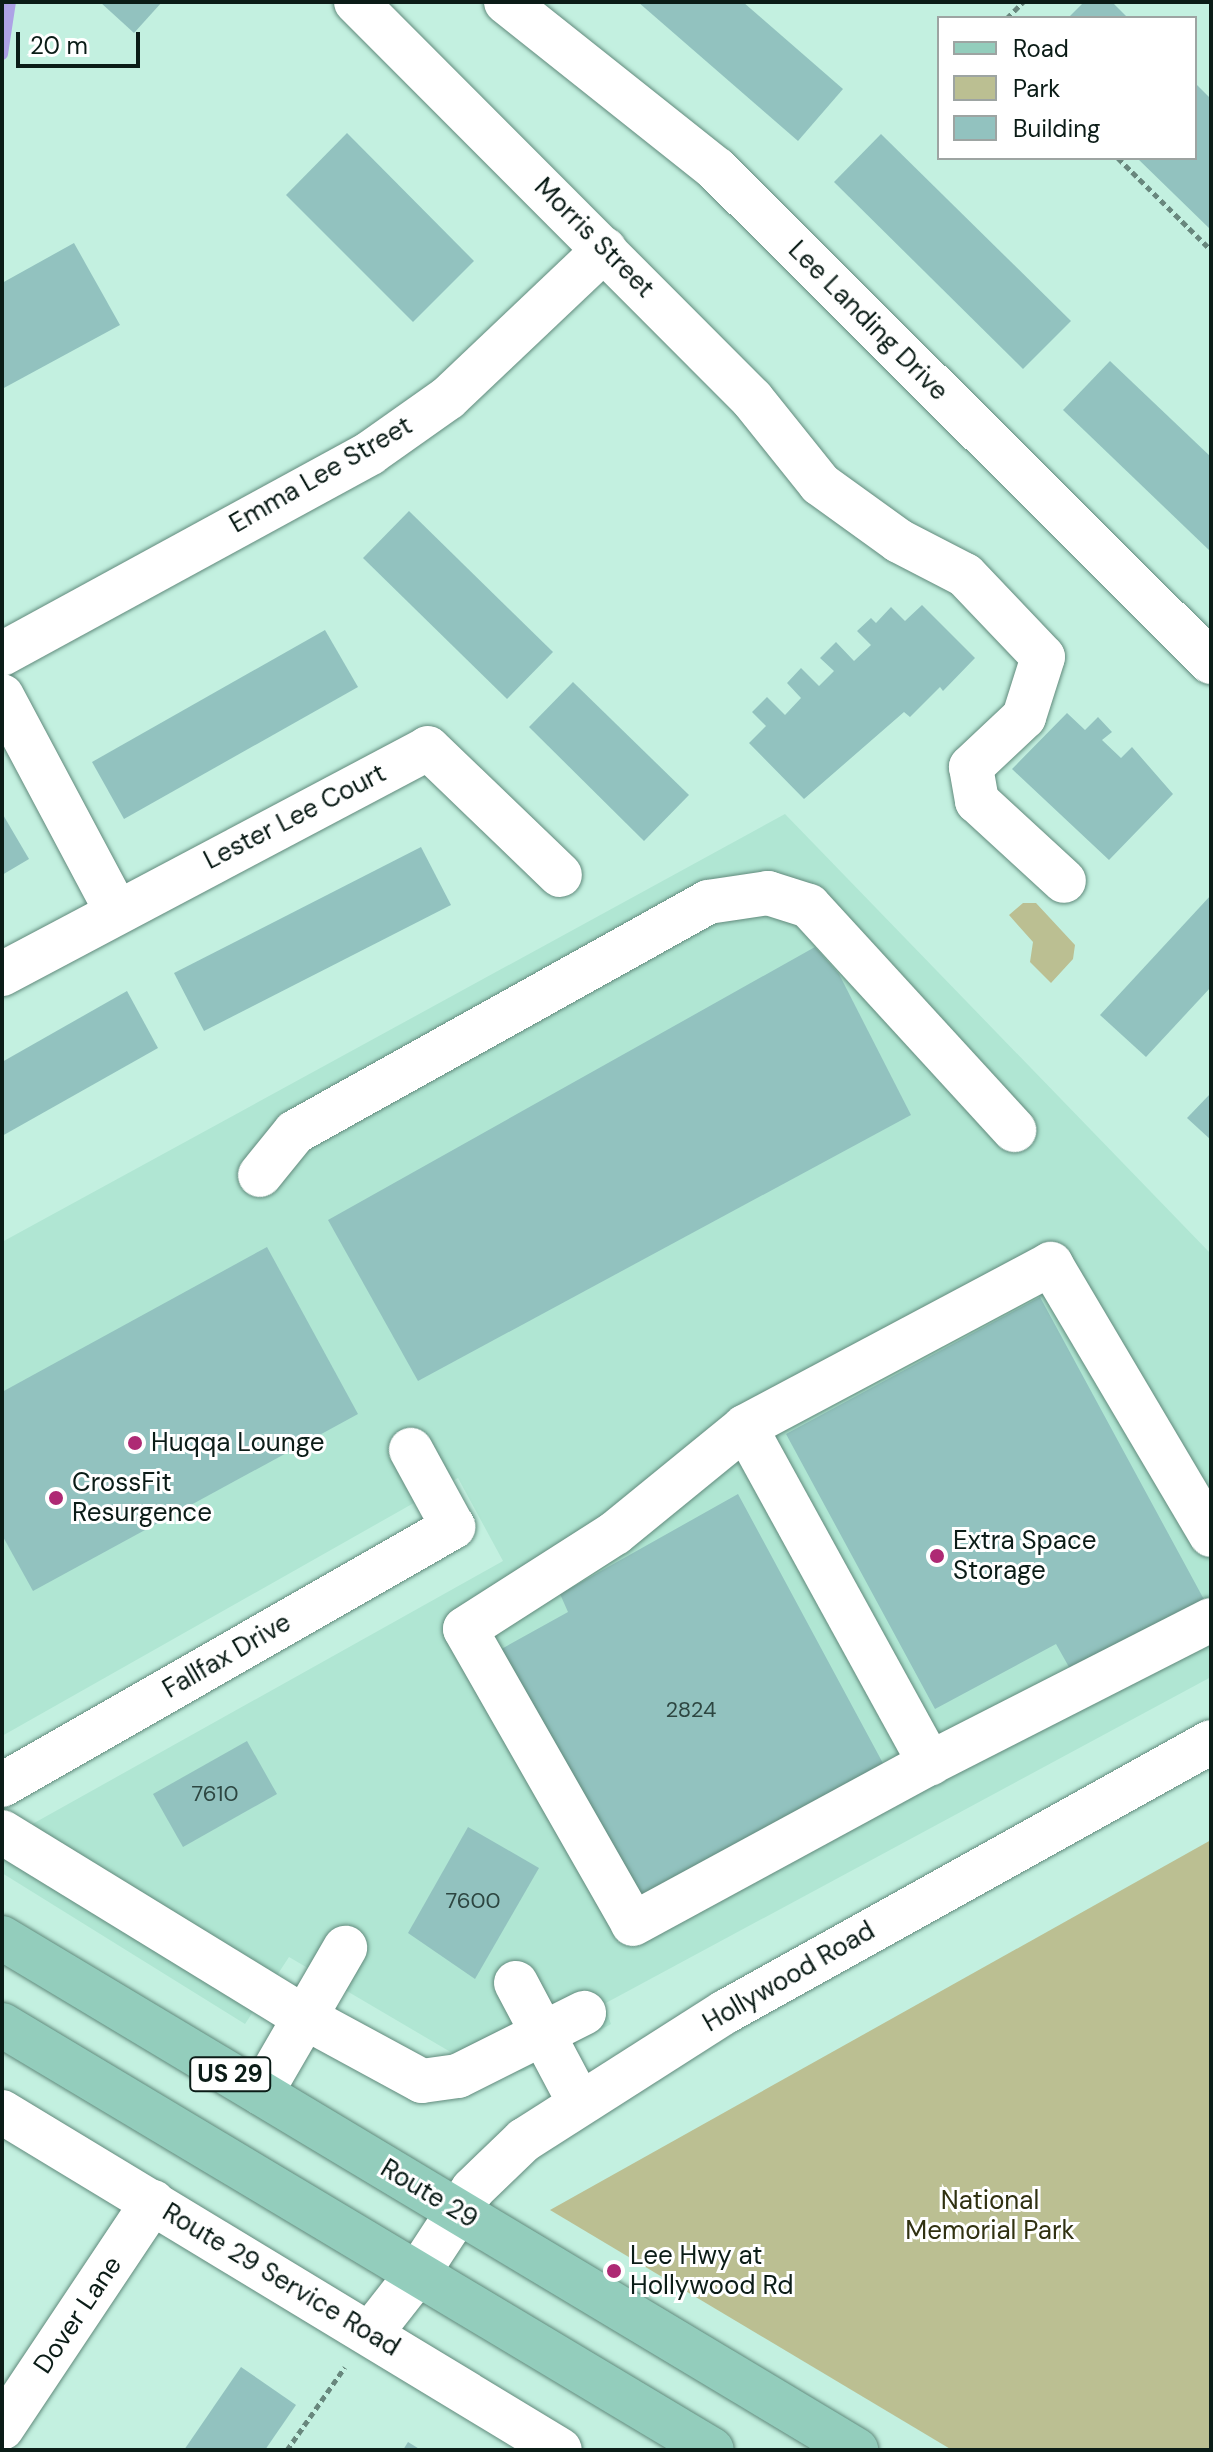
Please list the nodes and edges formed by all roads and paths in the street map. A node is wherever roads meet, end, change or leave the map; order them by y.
1 (356, 2) edge
2 (506, 2) edge
3 (1120, 160) edge
4 (605, 249) junction
5 (1211, 250) edge
6 (2, 654) edge
7 (1211, 662) edge
8 (2, 696) edge
9 (560, 875) dead end
10 (1064, 881) dead end
11 (116, 910) junction
12 (2, 974) edge
13 (1014, 1130) dead end
14 (260, 1175) dead end
15 (745, 1427) junction
16 (411, 1450) dead end
17 (1211, 1535) edge
18 (1211, 1620) edge
19 (1211, 1742) edge
20 (930, 1763) junction
21 (2, 1785) edge
22 (2, 1832) edge
23 (2, 1938) edge
24 (345, 1948) dead end
25 (516, 1983) dead end
26 (584, 2013) dead end
27 (304, 2017) junction
28 (2, 2025) edge
29 (543, 2033) junction
30 (261, 2093) junction
31 (579, 2102) junction
32 (2, 2112) edge
33 (153, 2202) junction
34 (458, 2212) junction
35 (418, 2273) junction
36 (370, 2334) junction
37 (2, 2428) edge
38 (287, 2450) edge
39 (560, 2450) edge
40 (712, 2450) edge
41 (856, 2450) edge

1 - 4 street, Morris Street
2 - 7 street, Lee Landing Drive
3 - 5 path
4 - 6 street, Emma Lee Street
4 - 10 street, Morris Street
8 - 11 street
9 - 11 street, Lester Lee Court
11 - 12 street, Lester Lee Court
13 - 14 street
15 - 17 street
15 - 20 street
15 - 20 street
16 - 21 street, Fallfax Drive
18 - 20 street
19 - 31 street, Hollywood Road
22 - 27 street
23 - 30 main road, Route 29 / US 29
24 - 27 street
25 - 29 street
26 - 29 street
27 - 29 street
27 - 30 street
28 - 35 main road, US 29
29 - 31 street
30 - 34 main road, Route 29 / US 29
31 - 34 street, Hollywood Road
32 - 33 street, Route 29 Service Road
33 - 36 street, Route 29 Service Road
33 - 37 street, Dover Lane
34 - 35 street, Hollywood Road
34 - 41 main road, Route 29 / US 29
35 - 36 street, Hollywood Road
35 - 40 main road, US 29
36 - 38 path
36 - 39 street, Route 29 Service Road

